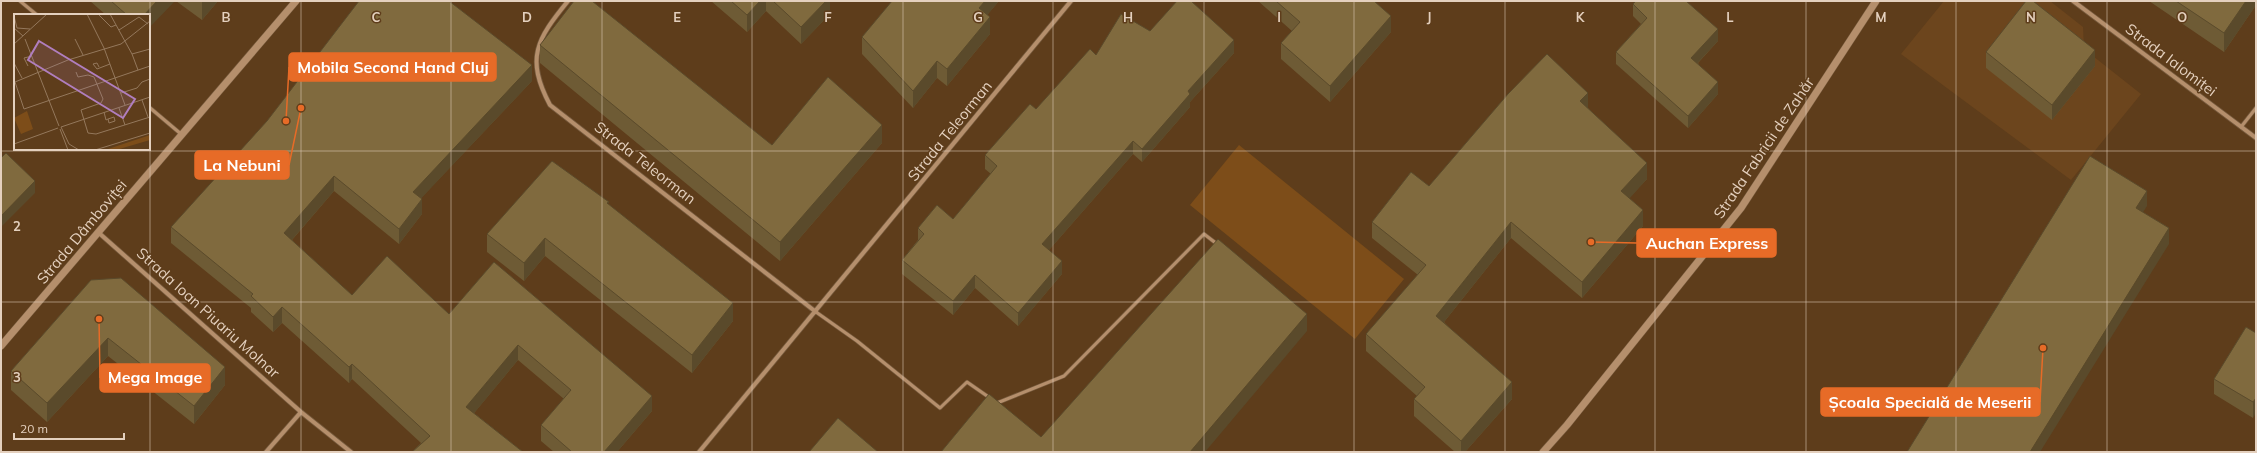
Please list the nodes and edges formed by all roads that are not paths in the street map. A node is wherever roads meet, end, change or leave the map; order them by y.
1 (20, 1) edge
2 (296, 1) edge
3 (568, 1) edge
4 (1071, 1) edge
5 (1876, 1) edge
6 (2073, 1) edge
7 (36, 14) edge
8 (150, 108) edge
9 (2256, 108) edge
10 (2241, 127) junction
11 (181, 134) junction
12 (2256, 138) edge
13 (98, 233) junction
14 (1223, 249) edge
15 (816, 312) junction
16 (1, 346) edge
17 (301, 412) junction
18 (266, 452) edge
19 (351, 452) edge
20 (700, 452) edge
21 (1542, 452) edge

1 - 7 lane
2 - 11 street, Strada Dâmboviței
3 - 15 street, Strada Teleorman
4 - 15 street, Strada Teleorman
5 - 21 street, Strada Fabricii de Zahăr
6 - 10 street, Strada Ialomiței
8 - 11 lane
9 - 10 lane
10 - 12 street, Strada Ialomiței
11 - 13 street, Strada Dâmboviței
13 - 16 street, Strada Dâmboviței
13 - 17 street, Strada Ioan Piuariu Molnar
14 - 15 lane
15 - 20 street, Strada Teleorman
17 - 18 street
17 - 19 street, Strada Ioan Piuariu Molnar

